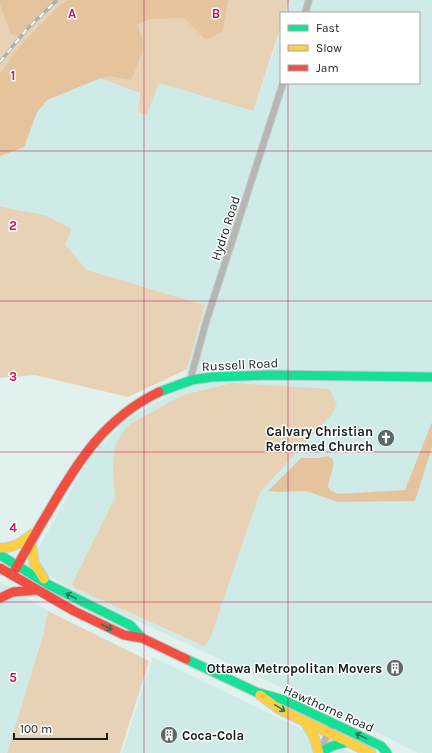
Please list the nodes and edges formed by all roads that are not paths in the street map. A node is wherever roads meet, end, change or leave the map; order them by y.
1 (309, 0) edge
2 (304, 12) edge
3 (283, 84) edge
4 (432, 377) edge
5 (192, 380) junction
6 (38, 529) junction
7 (31, 541) junction
8 (0, 548) edge
9 (0, 555) edge
10 (18, 565) junction
11 (0, 568) edge
12 (12, 575) junction
13 (47, 584) junction
14 (38, 591) junction
15 (0, 598) edge
16 (142, 638) junction
17 (256, 692) junction
18 (305, 722) junction
19 (333, 723) junction
20 (328, 733) junction
21 (348, 742) junction
22 (319, 753) edge
23 (371, 753) edge
24 (387, 753) edge

1 - 2 street
3 - 5 street, Hydro Road
4 - 5 main road, Russell Road
5 - 6 main road, Russell Road
6 - 7 main road, Russell Road
6 - 8 main road
7 - 10 main road, Russell Road
7 - 13 main road
9 - 10 main road
10 - 12 main road, Russell Road
10 - 13 main road, Hawthorne Road
11 - 12 main road
12 - 14 main road, Hawthorne Road
16 -> 13 main road, Hawthorne Road
14 - 15 main road
14 -> 16 main road, Hawthorne Road
16 - 17 main road, Hawthorne Road
17 -> 18 main road, Hawthorne Road
17 - 19 main road, Hawthorne Road
18 - 20 main road, Hawthorne Road
18 - 22 main road
19 - 20 street
24 -> 19 main road, Hawthorne Road
20 - 21 main road, Hawthorne Road
20 - 22 street
21 - 22 main road
21 - 23 main road, Hawthorne Road

